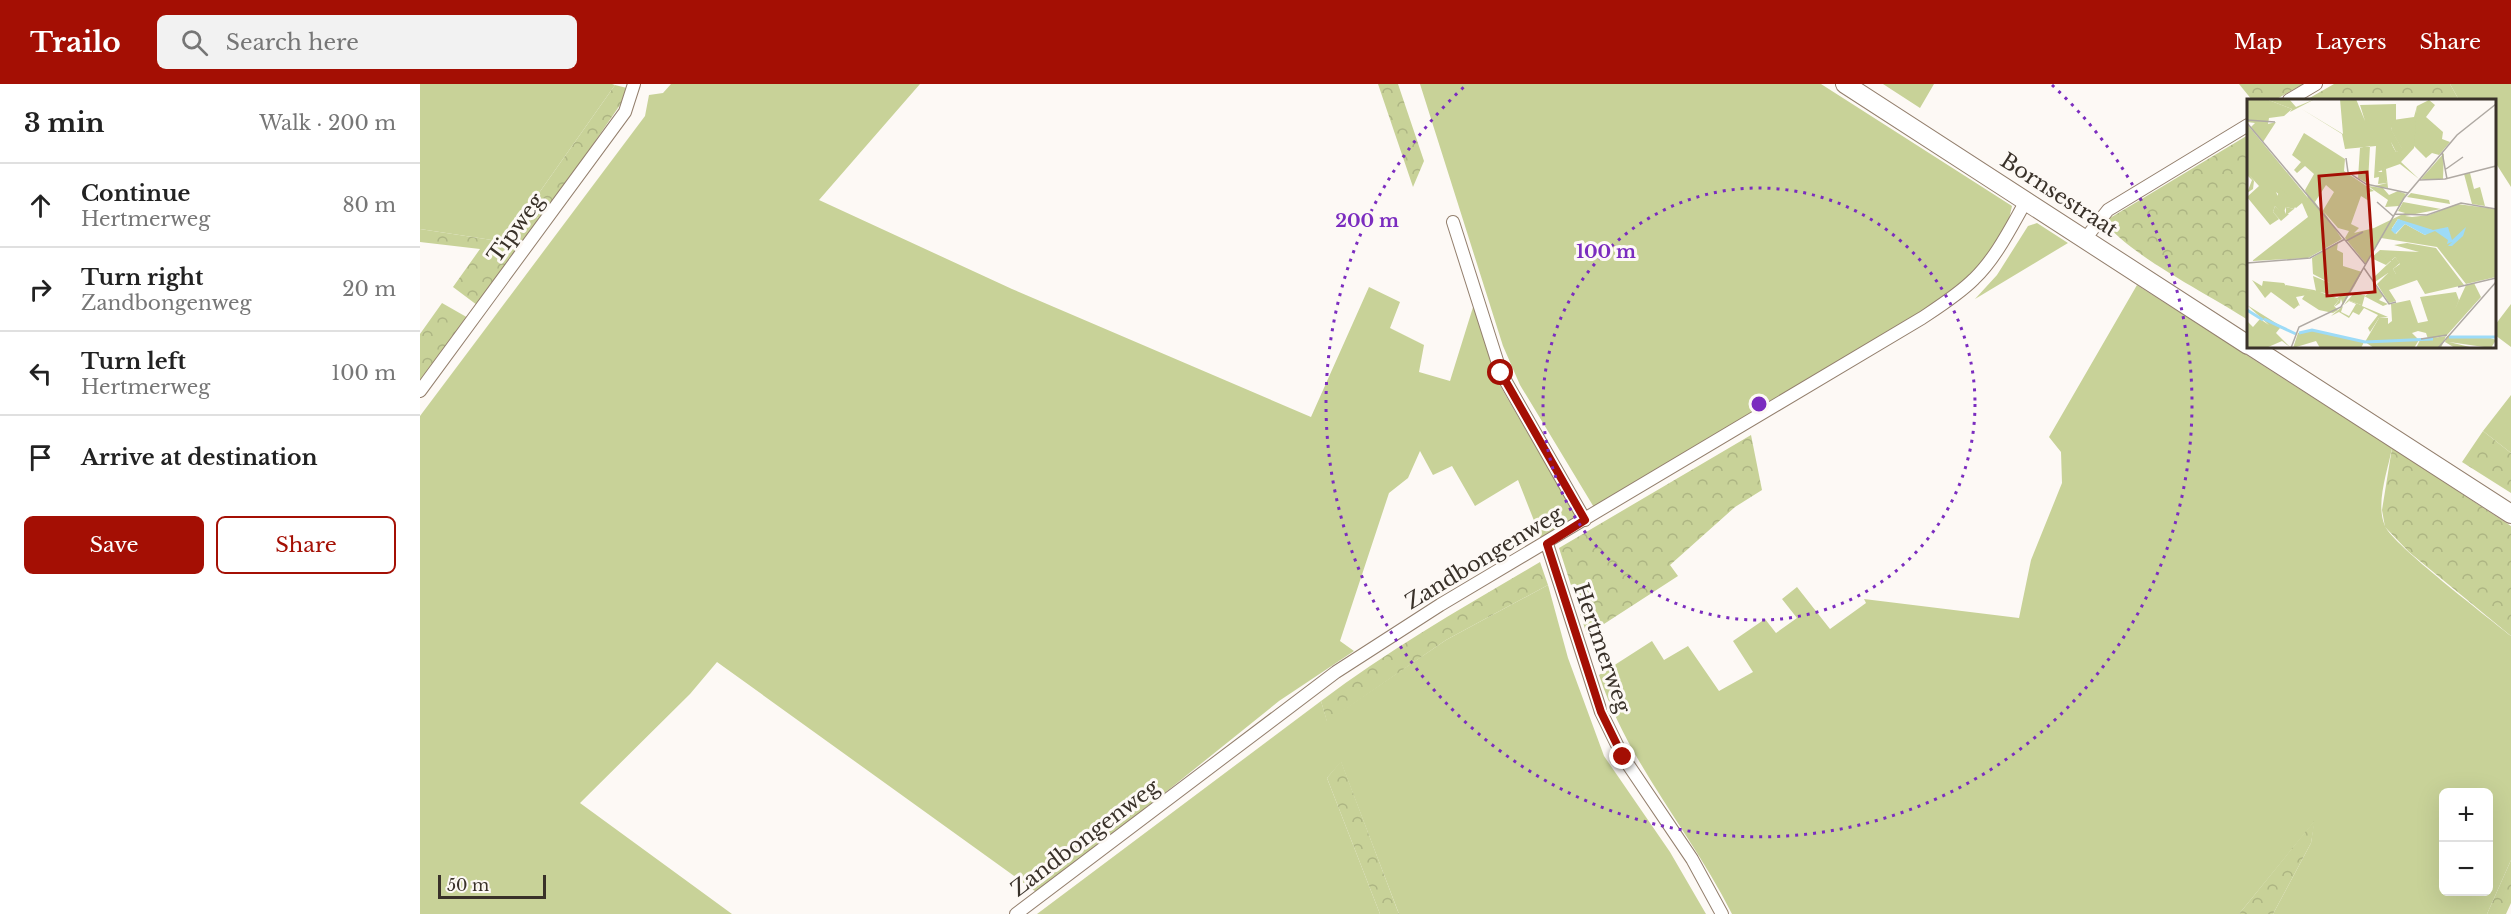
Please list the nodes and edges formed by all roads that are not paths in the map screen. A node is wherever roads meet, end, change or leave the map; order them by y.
1 (634, 84) edge
2 (1845, 84) edge
3 (2316, 84) edge
4 (2291, 99) edge
5 (2247, 126) edge
6 (2026, 201) junction
7 (1452, 222) dead end
8 (2085, 239) junction
9 (2247, 344) edge
10 (2253, 348) edge
11 (420, 391) edge
12 (2511, 514) edge
13 (1585, 520) junction
14 (1547, 544) junction
15 (1016, 914) edge
16 (1722, 914) edge

1 - 11 street, Tipweg
2 - 6 street, Bornsestraat
3 - 4 street
5 - 8 street
6 - 8 street, Bornsestraat
6 - 13 street, Zandbongenweg
7 - 13 street
8 - 9 street, Bornsestraat
10 - 12 street, Bornsestraat
13 - 14 street, Zandbongenweg
14 - 15 street, Zandbongenweg
14 - 16 street, Hertmerweg

